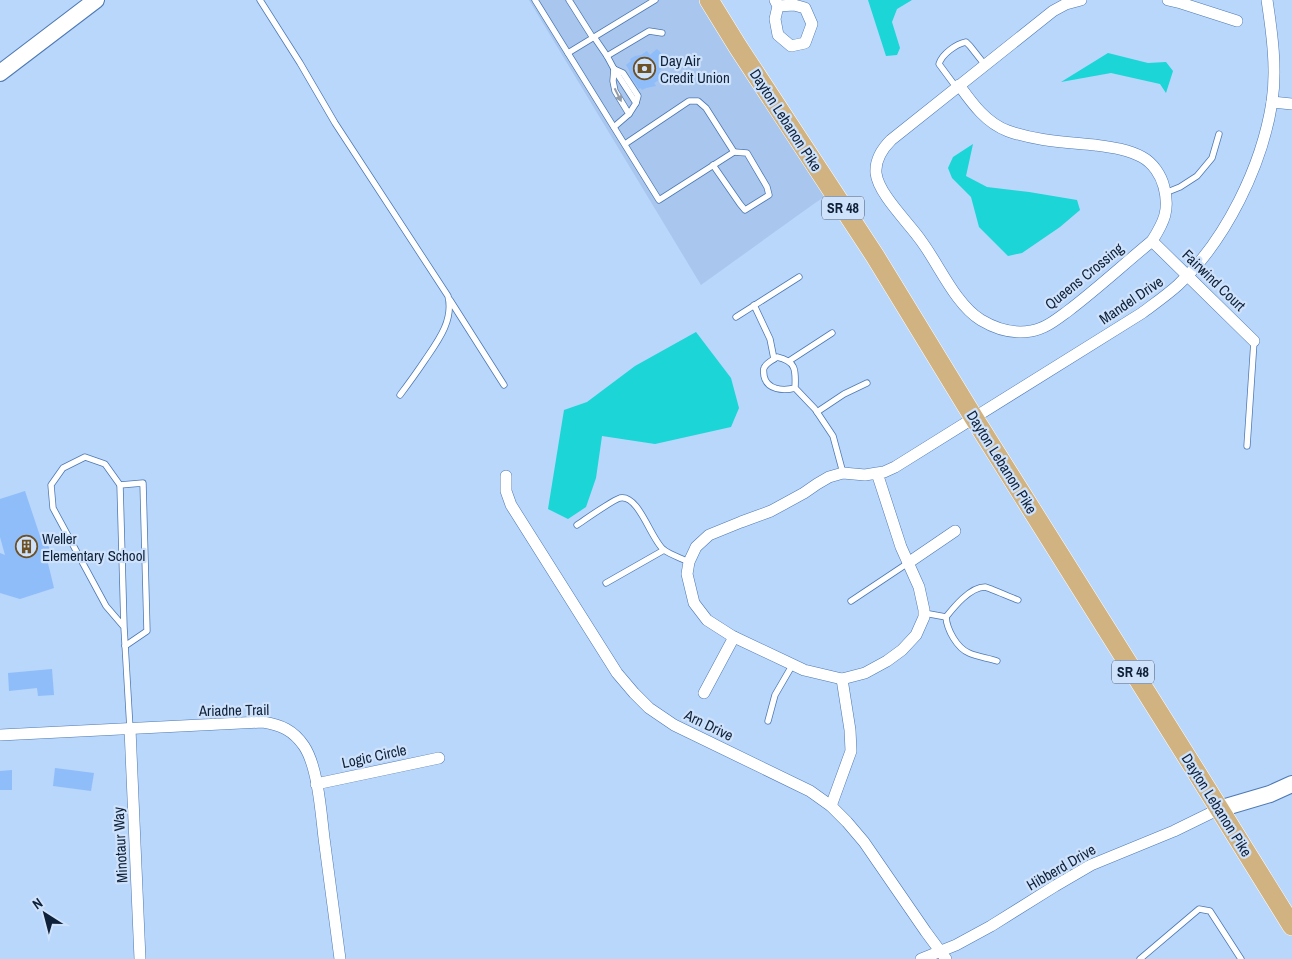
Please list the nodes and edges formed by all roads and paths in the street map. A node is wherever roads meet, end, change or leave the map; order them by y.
1 (96, 0) edge
2 (260, 0) edge
3 (535, 0) edge
4 (570, 0) edge
5 (655, 0) edge
6 (709, 0) edge
7 (1081, 0) edge
8 (1168, 0) edge
9 (1266, 0) edge
10 (1237, 21) dead end
11 (662, 33) dead end
12 (594, 38) junction
13 (568, 53) junction
14 (607, 56) junction
15 (985, 65) junction
16 (614, 69) junction
17 (0, 73) edge
18 (957, 86) junction
19 (1272, 102) junction
20 (1292, 104) edge
21 (629, 114) junction
22 (614, 127) junction
23 (1219, 134) dead end
24 (625, 144) junction
25 (734, 152) junction
26 (713, 165) junction
27 (1165, 193) junction
28 (1152, 241) junction
29 (1188, 275) junction
30 (799, 277) dead end
31 (448, 298) junction
32 (754, 305) junction
33 (736, 316) dead end
34 (832, 333) dead end
35 (1254, 341) joint
36 (774, 359) junction
37 (789, 361) junction
38 (867, 383) dead end
39 (504, 385) dead end
40 (795, 388) junction
41 (400, 395) dead end
42 (817, 412) junction
43 (974, 418) junction
44 (1247, 446) dead end
45 (843, 473) junction
46 (877, 473) junction
47 (506, 476) dead end
48 (120, 486) junction
49 (577, 526) dead end
50 (955, 531) dead end
51 (664, 550) junction
52 (689, 562) junction
53 (908, 563) junction
54 (606, 583) dead end
55 (1018, 600) dead end
56 (851, 601) dead end
57 (924, 614) junction
58 (946, 618) junction
59 (124, 627) junction
60 (734, 637) junction
61 (125, 646) junction
62 (997, 661) dead end
63 (793, 664) junction
64 (842, 679) junction
65 (704, 693) dead end
66 (768, 721) dead end
67 (130, 729) junction
68 (0, 735) edge
69 (439, 758) dead end
70 (316, 784) junction
71 (1292, 784) edge
72 (831, 806) junction
73 (1219, 809) junction
74 (1292, 926) edge
75 (943, 955) edge
76 (140, 959) edge
77 (340, 959) edge
78 (921, 959) edge
79 (1140, 959) edge
80 (1242, 959) edge

1 - 17 street
2 - 31 lane
3 - 13 lane
4 - 12 lane
5 - 12 lane
6 - 43 main road, Dayton Lebanon Pike / SR 48
7 - 15 street, Queens Crossing
8 - 10 street
9 - 19 street, Mandel Drive
11 - 14 lane
12 - 13 lane
12 - 14 lane
13 - 22 lane
14 - 16 lane
15 - 18 street, Queens Crossing
15 - 18 lane
16 -> 21 lane
16 - 21 lane
18 - 27 street, Queens Crossing
18 - 28 street, Queens Crossing
19 - 20 street
19 - 29 street, Mandel Drive
21 - 22 lane
22 - 24 lane
23 - 27 lane
24 - 25 lane
24 - 26 lane
25 - 26 lane
25 - 26 lane
27 - 28 street, Queens Crossing
28 - 29 street, Fairwind Court
29 - 35 street, Fairwind Court
29 - 43 street, Mandel Drive
30 - 32 lane
31 - 39 lane
31 - 41 lane
32 - 33 lane
32 - 36 lane
34 - 37 lane
35 - 44 lane
36 - 37 lane
36 - 40 lane
37 - 40 lane
38 - 42 lane
40 - 42 lane
42 - 45 lane
43 - 46 street, Mandel Drive
43 - 73 main road, Dayton Lebanon Pike / SR 48
45 - 46 street, Mandel Drive
45 - 52 street, Mandel Drive
46 - 53 street
47 - 72 street, Arn Drive
48 - 59 lane
48 - 59 lane
48 - 61 lane
49 - 51 lane
50 - 53 street
51 - 52 lane
51 - 54 lane
52 - 60 street
53 - 56 lane
53 - 57 street
55 - 58 lane
57 - 58 lane
57 - 64 street
58 - 62 lane
59 - 61 lane
60 - 63 street
60 - 65 street
61 - 67 lane
63 - 64 street
63 - 66 lane
64 - 72 street
67 - 68 street, Ariadne Trail
67 - 70 street, Ariadne Trail
67 - 76 street, Minotaur Way
69 - 70 street, Logic Circle
70 - 77 street, Ariadne Trail
71 - 73 street
72 - 75 street, Arn Drive
73 - 74 main road, Dayton Lebanon Pike / SR 48
73 - 75 street, Hibberd Drive
75 - 78 street, Hibberd Drive
79 - 80 lane

